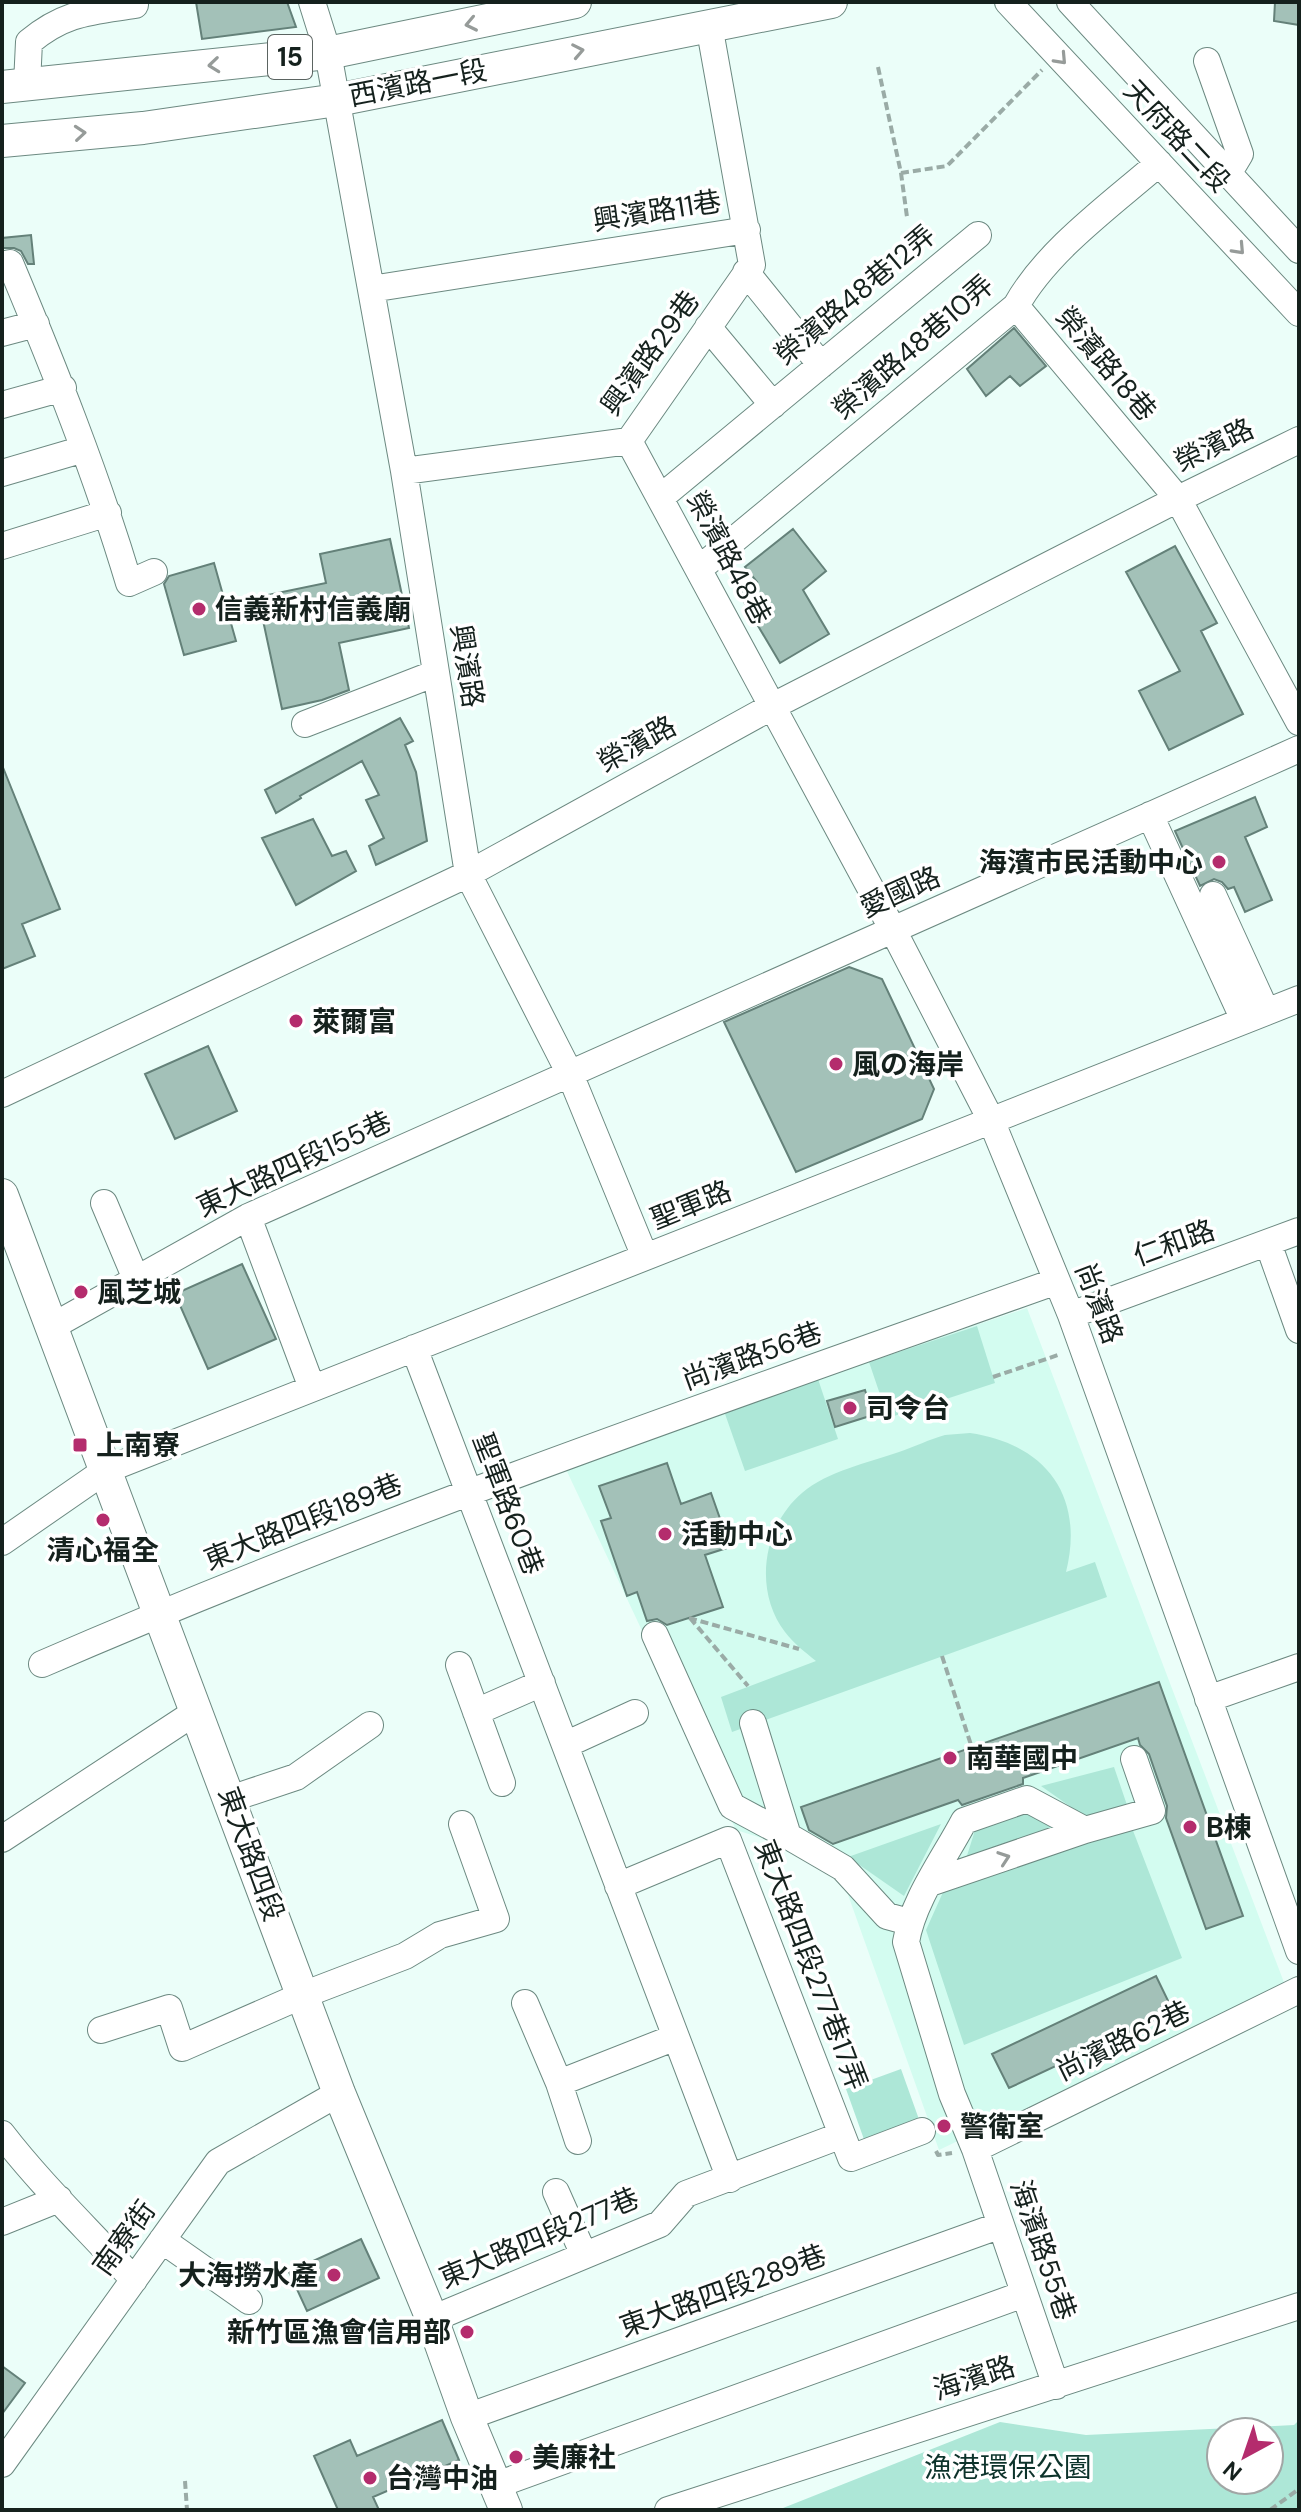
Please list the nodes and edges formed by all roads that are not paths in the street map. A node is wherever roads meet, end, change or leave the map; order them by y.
1 (134, 2) edge
2 (312, 2) edge
3 (575, 2) edge
4 (831, 2) edge
5 (1008, 2) edge
6 (1070, 2) edge
7 (709, 25) junction
8 (328, 53) junction
9 (1207, 61) dead end
10 (14, 85) edge
11 (337, 100) junction
12 (2, 141) edge
13 (1159, 163) junction
14 (1228, 174) junction
15 (747, 230) junction
16 (978, 235) dead end
17 (1299, 250) edge
18 (6, 264) edge
19 (746, 272) junction
20 (371, 289) junction
21 (1016, 306) junction
22 (1299, 313) edge
23 (36, 324) junction
24 (708, 327) junction
25 (2, 333) edge
26 (821, 365) junction
27 (63, 388) junction
28 (2, 405) edge
29 (773, 405) junction
30 (1299, 440) edge
31 (629, 441) junction
32 (84, 449) junction
33 (404, 471) junction
34 (2, 473) edge
35 (660, 498) junction
36 (1178, 499) junction
37 (108, 513) junction
38 (2, 546) edge
39 (699, 569) junction
40 (154, 572) dead end
41 (436, 673) junction
42 (773, 706) junction
43 (1299, 722) edge
44 (305, 724) dead end
45 (1299, 749) edge
46 (1150, 815) junction
47 (468, 874) junction
48 (1213, 895) dead end
49 (893, 930) junction
50 (1299, 999) edge
51 (1255, 1016) junction
52 (570, 1074) junction
53 (2, 1094) edge
54 (991, 1120) junction
55 (2, 1195) edge
56 (104, 1203) dead end
57 (248, 1217) junction
58 (1299, 1231) edge
59 (1268, 1243) junction
60 (645, 1257) junction
61 (136, 1279) junction
62 (1057, 1281) junction
63 (1071, 1315) junction
64 (53, 1326) junction
65 (1299, 1330) edge
66 (414, 1348) junction
67 (312, 1388) junction
68 (106, 1470) junction
69 (468, 1491) junction
70 (2, 1542) edge
71 (161, 1612) junction
72 (655, 1635) dead end
73 (42, 1664) dead end
74 (459, 1665) dead end
75 (1299, 1667) edge
76 (542, 1683) junction
77 (1208, 1699) junction
78 (197, 1711) junction
79 (476, 1712) junction
80 (635, 1713) dead end
81 (753, 1723) dead end
82 (370, 1725) dead end
83 (565, 1745) junction
84 (1134, 1759) dead end
85 (502, 1783) dead end
86 (230, 1799) junction
87 (462, 1824) dead end
88 (1085, 1830) junction
89 (788, 1836) junction
90 (2, 1839) edge
91 (930, 1883) junction
92 (618, 1886) junction
93 (909, 1922) junction
94 (1299, 1951) edge
95 (1299, 1990) edge
96 (303, 1995) junction
97 (525, 2003) dead end
98 (101, 2030) dead end
99 (676, 2037) junction
100 (559, 2083) junction
101 (339, 2093) junction
102 (922, 2131) road end
103 (2, 2134) edge
104 (842, 2135) junction
105 (578, 2141) dead end
106 (972, 2142) junction
107 (730, 2179) junction
108 (556, 2192) dead end
109 (59, 2199) junction
110 (2, 2222) edge
111 (1001, 2225) junction
112 (162, 2240) junction
113 (584, 2255) junction
114 (134, 2280) junction
115 (1024, 2294) junction
116 (249, 2301) dead end
117 (1299, 2306) edge
118 (432, 2319) junction
119 (1056, 2386) junction
120 (467, 2417) junction
121 (2, 2464) edge
122 (500, 2498) edge
123 (668, 2510) edge

1 - 10 street
2 - 8 street, 興濱路
3 -> 8 main road, 西濱路一段 / 15
4 - 7 main road, 西濱路一段 / 15
5 -> 13 street, 天府路二段
6 - 14 street, 天府路二段
11 -> 7 main road, 西濱路一段 / 15
7 - 15 street, 興濱路11巷
8 -> 10 main road, 西濱路一段 / 15
8 - 11 street, 興濱路
9 - 14 street
12 -> 11 main road, 西濱路一段 / 15
11 - 20 street, 興濱路
13 - 21 street, 榮濱路48巷10弄
13 -> 22 street, 天府路二段
14 - 17 street, 天府路二段
15 - 19 street
15 - 20 street, 興濱路11巷
16 - 26 street, 榮濱路48巷12弄
18 - 23 street
19 - 24 street, 興濱路29巷
19 - 26 street
20 - 33 street, 興濱路
21 - 36 street, 榮濱路18巷
21 - 39 street, 榮濱路48巷10弄
23 - 25 street
23 - 27 street
24 - 29 street, 榮濱路48巷12弄
24 - 31 street, 興濱路29巷
26 - 29 street, 榮濱路48巷12弄
27 - 28 street
27 - 32 street
29 - 35 street, 榮濱路48巷12弄
30 - 36 street, 榮濱路
31 - 33 street, 興濱路29巷
31 - 35 street, 榮濱路48巷
32 - 34 street
32 - 37 street
33 - 41 street, 興濱路
35 - 39 street, 榮濱路48巷
36 - 42 street, 榮濱路
36 - 43 street, 榮濱路18巷
37 - 38 street
37 - 40 street
39 - 42 street, 榮濱路48巷
41 - 44 street
41 - 47 street, 興濱路
42 - 47 street, 榮濱路
42 - 49 street, 尚濱路
45 - 46 street, 愛國路
46 - 49 street, 愛國路
46 - 51 street
47 - 52 street, 興濱路
47 - 53 street, 榮濱路
48 - 51 street
49 - 52 street, 愛國路
49 - 54 street, 尚濱路
50 - 51 street, 聖軍路
51 - 54 street, 聖軍路
52 - 57 street, 東大路四段155巷
52 - 60 street, 興濱路
54 - 60 street, 聖軍路
54 - 62 street, 尚濱路
55 - 64 main road, 東大路四段
56 - 61 street
57 - 61 street, 東大路四段155巷
57 - 67 street
58 - 59 street, 仁和路
59 - 63 street, 仁和路
59 - 65 street
60 - 66 street, 聖軍路
61 - 64 street, 東大路四段155巷
62 - 63 street, 尚濱路
62 - 69 street, 尚濱路56巷
63 - 77 street, 尚濱路
64 - 68 main road, 東大路四段
66 - 67 street, 聖軍路
66 - 69 street, 聖軍路60巷
67 - 68 street, 聖軍路
68 - 70 street, 聖軍路
68 - 71 main road, 東大路四段
69 - 71 street, 東大路四段189巷
69 - 76 street, 聖軍路60巷
71 - 73 street, 東大路四段189巷
71 - 78 main road, 東大路四段
72 - 89 street
74 - 79 street
75 - 77 street
76 - 79 street
76 - 83 street, 聖軍路60巷
77 - 94 street, 尚濱路
78 - 86 main road, 東大路四段
78 - 90 street
79 - 85 street
80 - 83 street
81 - 89 street
82 - 86 street
83 - 92 street, 聖軍路60巷
84 - 88 street
86 - 96 main road, 東大路四段
87 - 96 street
91 -> 88 street
88 - 91 street
89 - 93 street
91 - 93 street
92 - 99 street, 聖軍路60巷
92 - 104 street, 東大路四段277巷17弄
93 - 106 street, 海濱路55巷
95 - 106 street, 尚濱路62巷
96 - 98 street
96 - 101 main road, 東大路四段
97 - 100 street
99 - 100 street
99 - 107 street, 聖軍路60巷
100 - 105 street
101 - 112 street, 南寮街
101 - 118 main road, 東大路四段
102 - 104 street
103 - 109 street
104 - 107 street, 東大路四段277巷
106 - 111 street, 海濱路55巷
107 - 113 street, 東大路四段277巷
108 - 113 street
109 - 110 street
109 - 114 street
111 - 115 street, 海濱路55巷
111 - 120 street, 東大路四段289巷
112 - 114 street, 南寮街
112 - 116 street
113 - 118 street, 東大路四段277巷
114 - 121 street, 南寮街
115 - 119 street, 海濱路55巷
115 - 122 street
117 - 119 street, 海濱路
118 - 120 main road, 東大路四段
119 - 123 street, 海濱路
120 - 122 main road, 東大路四段

